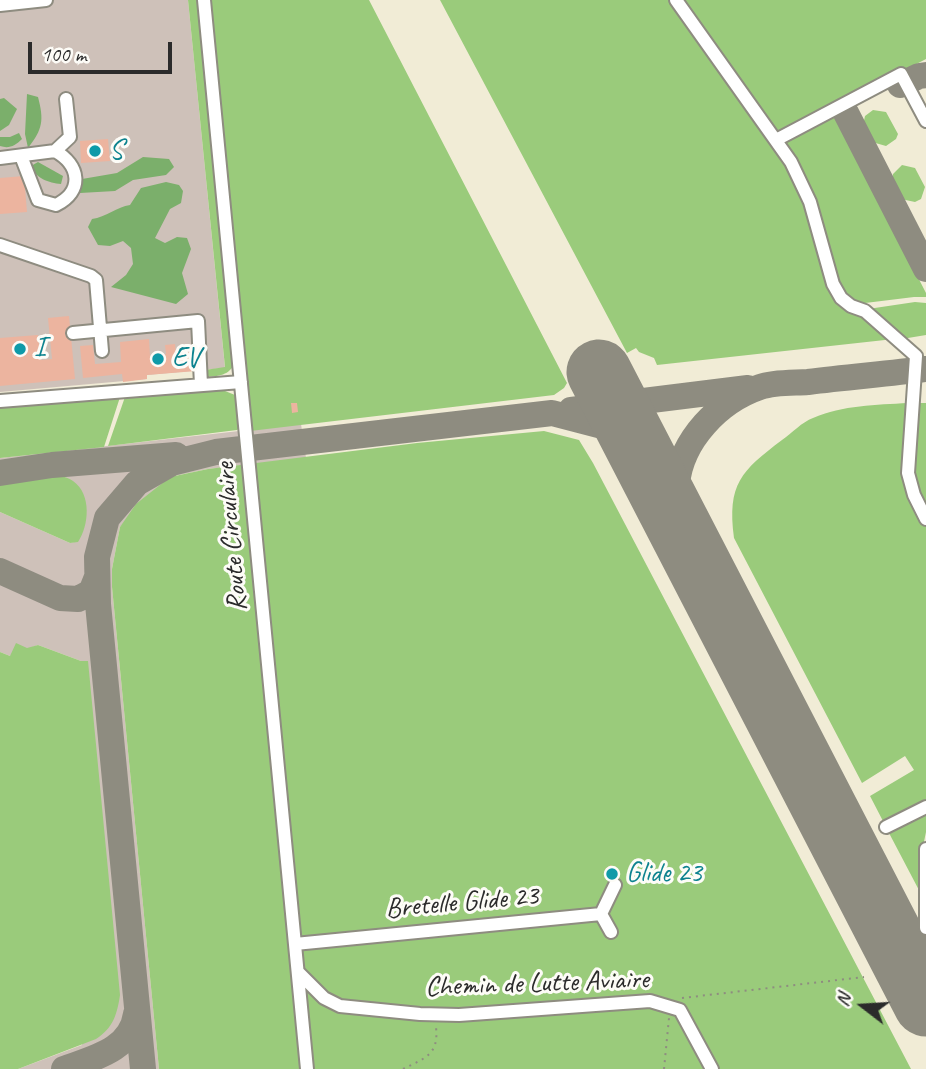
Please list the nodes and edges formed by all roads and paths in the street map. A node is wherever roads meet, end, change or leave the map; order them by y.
1 (46, 0) edge
2 (204, 0) edge
3 (676, 0) edge
4 (0, 5) edge
5 (66, 99) dead end
6 (926, 121) edge
7 (776, 140) junction
8 (55, 151) junction
9 (21, 156) junction
10 (0, 158) edge
11 (0, 245) edge
12 (100, 331) junction
13 (73, 333) dead end
14 (102, 351) dead end
15 (921, 356) edge
16 (241, 382) junction
17 (201, 385) junction
18 (0, 401) edge
19 (926, 519) edge
20 (926, 807) edge
21 (886, 827) dead end
22 (926, 849) edge
23 (615, 885) dead end
24 (601, 914) junction
25 (926, 928) edge
26 (611, 932) dead end
27 (295, 944) junction
28 (298, 972) junction
29 (864, 976) dead end
30 (670, 1006) junction
31 (436, 1027) dead end
32 (307, 1069) edge
33 (403, 1069) edge
34 (664, 1069) edge
35 (712, 1069) edge

1 - 4 lane
2 - 16 lane, Route Circulaire
3 - 7 lane
5 - 8 lane
6 - 7 lane
7 - 15 lane
8 - 9 lane
8 - 9 lane
9 - 10 lane
11 - 12 lane
12 - 13 lane
12 - 14 lane
12 - 17 lane
15 - 19 lane
16 - 17 lane
16 - 27 lane, Route Circulaire
17 - 18 lane
20 - 21 lane
22 - 25 lane
23 - 24 lane
24 - 26 lane
24 - 27 lane, Bretelle Glide 23
27 - 28 lane, Route Circulaire
28 - 30 lane, Chemin de Lutte Aviaire
28 - 32 lane, Route Circulaire
29 - 30 path
30 - 34 path
30 - 35 lane, Chemin de Lutte Aviaire
31 - 33 path

